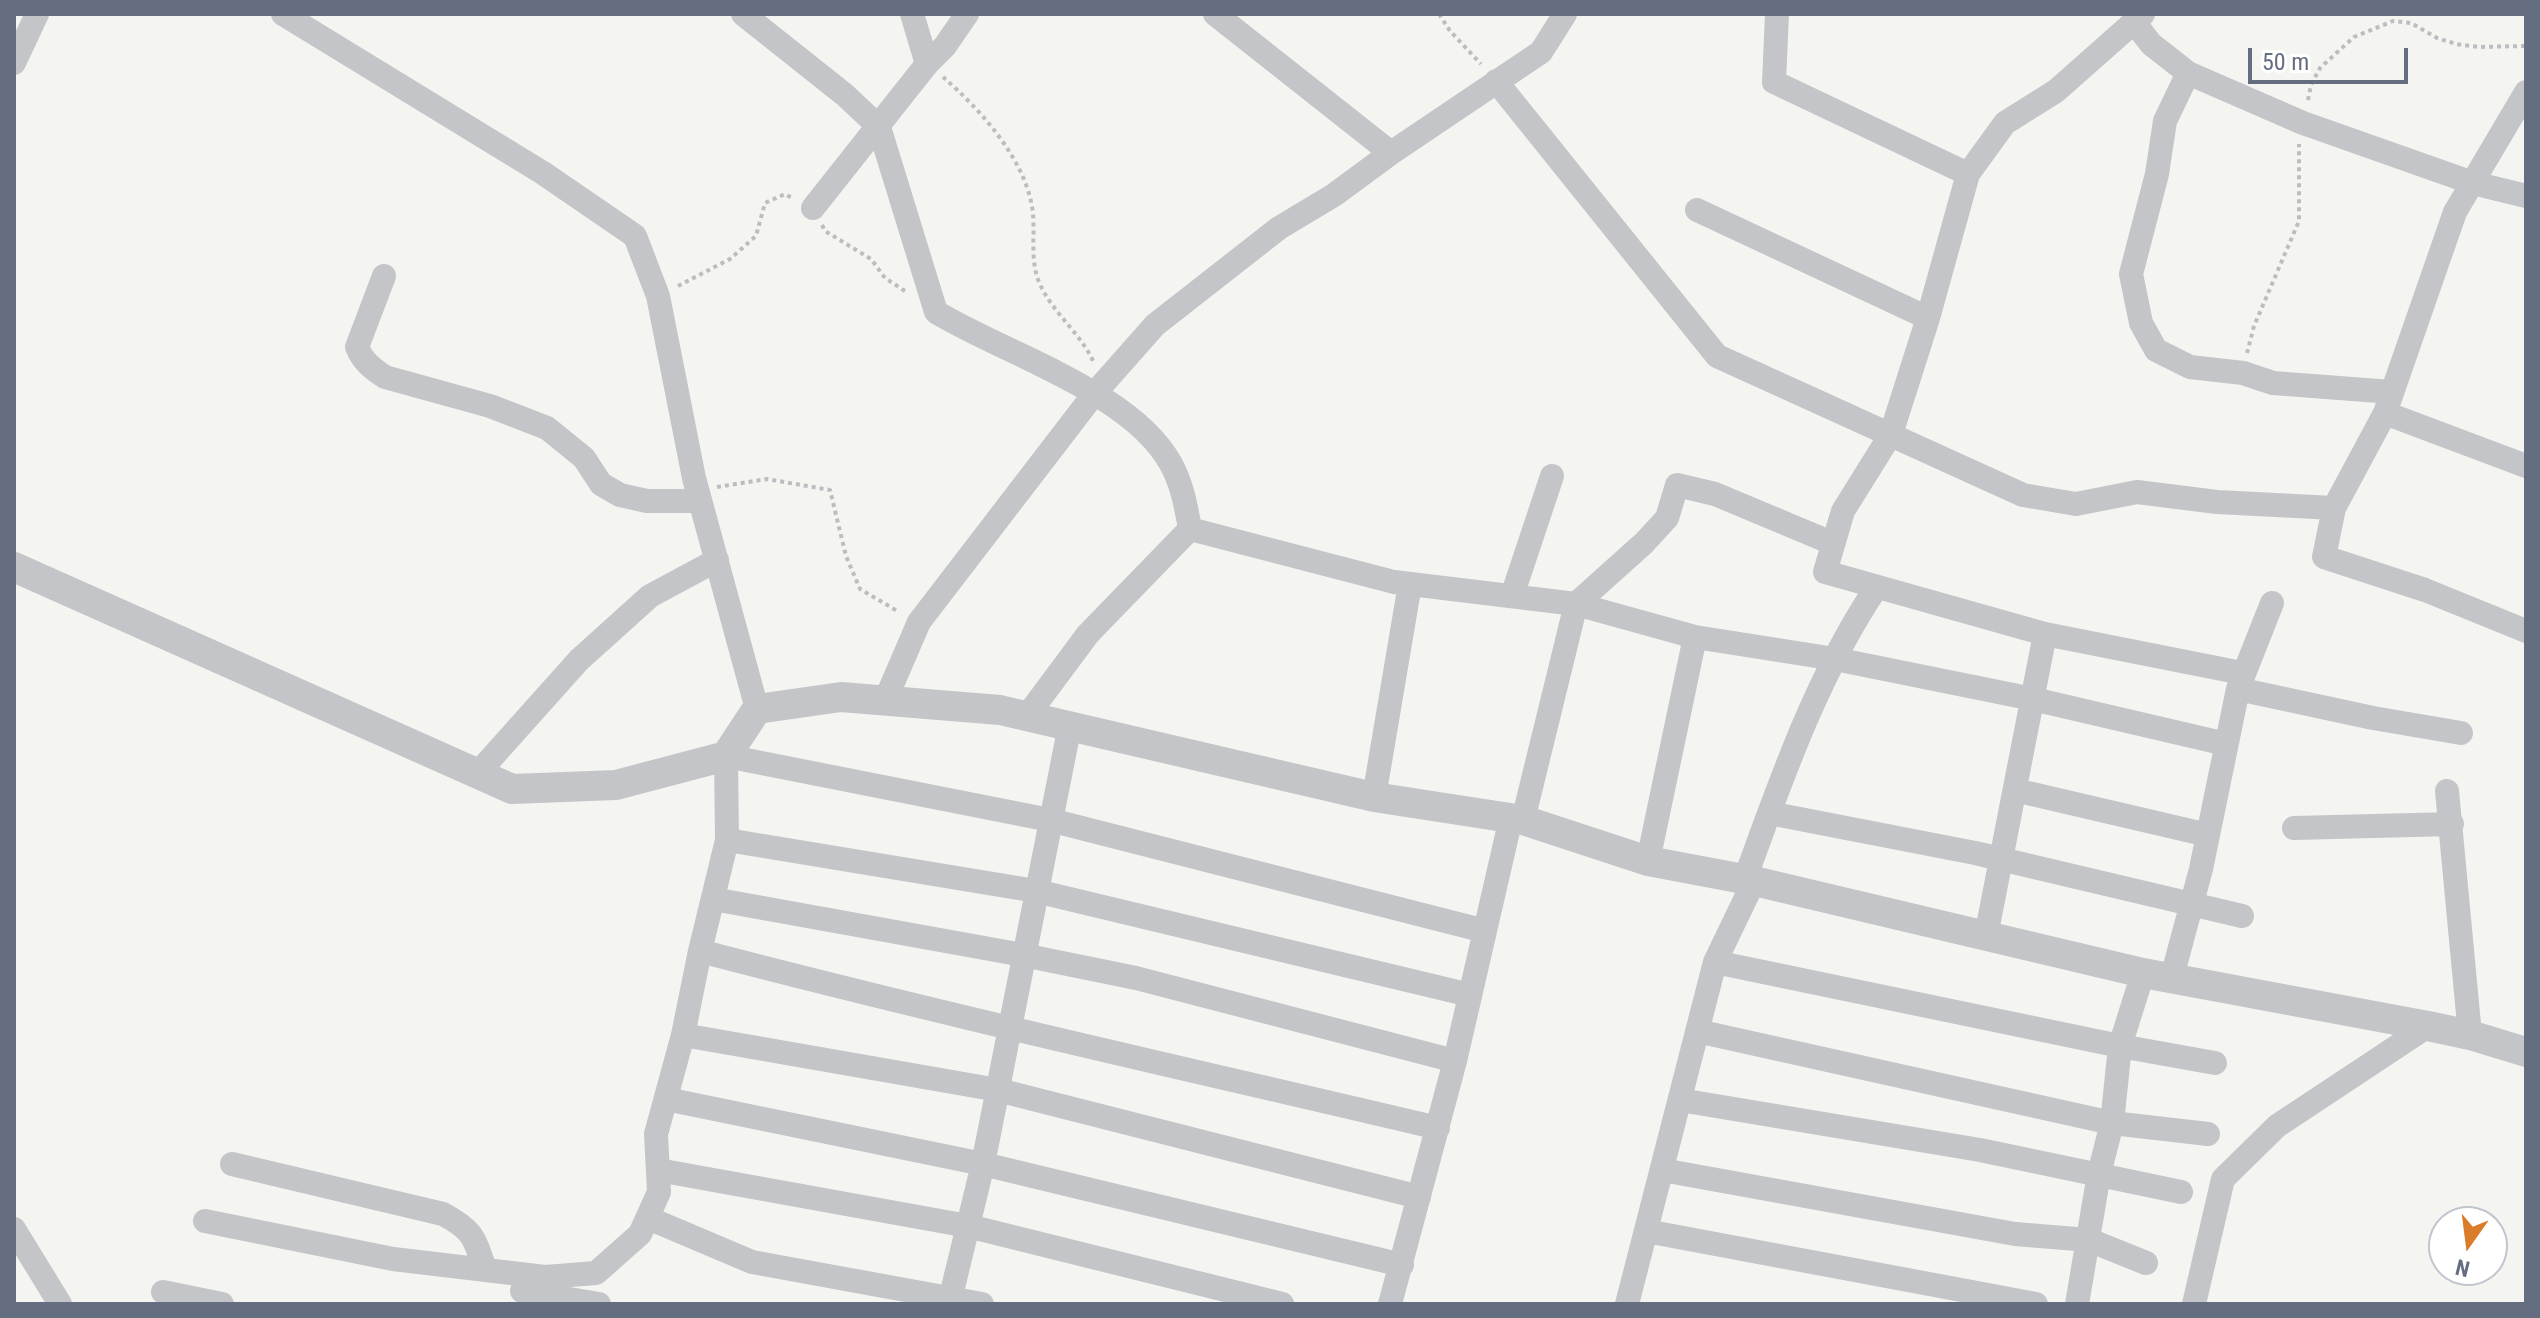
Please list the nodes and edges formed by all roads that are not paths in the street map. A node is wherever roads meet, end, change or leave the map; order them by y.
1 (37, 14) edge
2 (283, 14) edge
3 (743, 14) edge
4 (912, 14) edge
5 (967, 14) edge
6 (1215, 14) edge
7 (1565, 14) edge
8 (1777, 14) edge
9 (2139, 18) edge
10 (320, 22) edge
11 (14, 63) edge
12 (927, 64) junction
13 (2188, 73) junction
14 (1496, 81) junction
15 (2526, 92) edge
16 (879, 127) junction
17 (1391, 153) junction
18 (1968, 174) junction
19 (2473, 183) junction
20 (2526, 196) edge
21 (813, 208) road end
22 (1697, 210) dead end
23 (384, 276) dead end
24 (1928, 318) junction
25 (1094, 394) junction
26 (2388, 402) junction
27 (1891, 434) junction
28 (2526, 466) edge
29 (1552, 476) dead end
30 (699, 496) junction
31 (2334, 508) junction
32 (1190, 529) junction
33 (1832, 543) junction
34 (717, 560) junction
35 (14, 567) edge
36 (1410, 584) junction
37 (1876, 588) junction
38 (1512, 596) junction
39 (2272, 603) dead end
40 (1576, 604) junction
41 (2526, 631) edge
42 (2045, 634) junction
43 (1695, 637) junction
44 (1835, 659) junction
45 (2240, 681) junction
46 (2033, 699) junction
47 (885, 701) junction
48 (757, 709) junction
49 (1027, 716) junction
50 (1070, 725) junction
51 (2461, 733) dead end
52 (2226, 744) junction
53 (726, 756) junction
54 (477, 774) junction
55 (2015, 790) junction
56 (2447, 791) dead end
57 (1374, 797) junction
58 (1769, 813) junction
59 (1517, 819) junction
60 (1050, 820) junction
61 (2452, 824) junction
62 (2294, 828) dead end
63 (2208, 835) junction
64 (727, 840) junction
65 (2002, 860) junction
66 (1648, 861) junction
67 (1750, 880) junction
68 (1036, 891) junction
69 (713, 899) junction
70 (2191, 903) junction
71 (2242, 916) dead end
72 (1485, 931) junction
73 (1986, 936) junction
74 (700, 951) junction
75 (1023, 955) junction
76 (1715, 962) junction
77 (2157, 975) junction
78 (1470, 995) junction
79 (1009, 1026) junction
80 (2428, 1026) junction
81 (1697, 1031) junction
82 (683, 1035) junction
83 (2470, 1035) junction
84 (2120, 1046) junction
85 (2526, 1052) edge
86 (1455, 1061) junction
87 (2215, 1063) dead end
88 (998, 1090) junction
89 (666, 1099) junction
90 (1680, 1100) junction
91 (2112, 1123) junction
92 (1438, 1128) junction
93 (2208, 1134) dead end
94 (232, 1164) dead end
95 (983, 1164) junction
96 (658, 1170) junction
97 (1662, 1170) junction
98 (2099, 1174) junction
99 (2181, 1192) dead end
100 (1419, 1197) junction
101 (648, 1218) junction
102 (205, 1221) dead end
103 (968, 1226) junction
104 (14, 1229) edge
105 (1646, 1231) junction
106 (2089, 1240) junction
107 (2146, 1263) dead end
108 (1402, 1265) junction
109 (485, 1269) junction
110 (522, 1290) edge
111 (163, 1292) dead end
112 (949, 1300) edge
113 (1631, 1303) edge
114 (60, 1304) edge
115 (222, 1304) edge
116 (599, 1304) edge
117 (982, 1304) edge
118 (1282, 1304) edge
119 (1390, 1304) edge
120 (2036, 1304) edge
121 (2077, 1304) edge
122 (2194, 1304) edge

1 - 11 street
2 - 10 street
3 - 16 street
4 - 12 street
5 - 12 street
6 - 17 street
7 - 14 street
8 - 18 street
9 - 13 street
9 - 18 street
10 - 30 street
12 - 16 street
13 - 19 street
13 - 26 street
14 - 17 street
14 - 27 street
15 - 19 street
16 - 21 street
16 - 25 street
17 - 25 street
18 - 24 street
19 - 20 street
19 - 26 street
22 - 24 street
23 - 30 street
24 - 27 street
25 - 32 street
25 - 47 street
26 - 28 street
26 - 31 street
27 - 31 street
27 - 33 street
29 - 38 street
30 - 34 street
31 - 41 street
32 - 36 street
32 - 49 street
33 - 37 street
33 - 40 street
34 - 48 street
34 - 54 street
35 - 54 street
36 - 38 street
36 - 57 street
37 - 42 street
37 - 44 street
38 - 40 street
39 - 45 street
40 - 43 street
40 - 59 street
42 - 45 street
42 - 46 street
43 - 44 street
43 - 66 street
44 - 46 street
44 - 58 street
45 - 51 street
45 - 52 street
46 - 52 street
46 - 55 street
47 - 48 street
47 - 49 street
48 - 53 street
49 - 50 street
50 - 57 street
50 - 60 street
52 - 63 street
53 - 54 street
53 - 60 street
53 - 64 street
55 - 63 street
55 - 65 street
56 - 61 street
57 - 59 street
58 - 65 street
58 - 67 street
59 - 66 street
59 - 72 street
60 - 68 street
60 - 72 street
61 - 62 street
61 - 83 street
63 - 70 street
64 - 68 street
64 - 69 street
65 - 70 street
65 - 73 street
66 - 67 street
67 - 73 street
67 - 76 street
68 - 75 street
68 - 78 street
69 - 74 street
69 - 75 street
70 - 71 street
70 - 77 street
72 - 78 street
73 - 77 street
74 - 79 street
74 - 82 street
75 - 79 street
75 - 86 street
76 - 81 street
76 - 84 street
77 - 80 street
77 - 84 street
78 - 86 street
79 - 88 street
79 - 92 street
80 - 83 street
80 - 122 street
81 - 90 street
81 - 91 street
82 - 88 street
82 - 89 street
83 - 85 street
84 - 87 street
84 - 91 street
86 - 92 street
88 - 95 street
88 - 100 street
89 - 95 street
89 - 96 street
90 - 97 street
90 - 98 street
91 - 93 street
91 - 98 street
92 - 100 street
94 - 109 street
95 - 103 street
95 - 108 street
96 - 101 street
96 - 103 street
97 - 105 street
97 - 106 street
98 - 99 street
98 - 106 street
100 - 108 street
101 - 110 street
101 - 112 street
102 - 109 street
103 - 112 street
103 - 118 street
104 - 114 street
105 - 113 street
105 - 120 street
106 - 107 street
106 - 121 street
108 - 119 street
109 - 110 street
110 - 116 street
111 - 115 street
112 - 117 street

